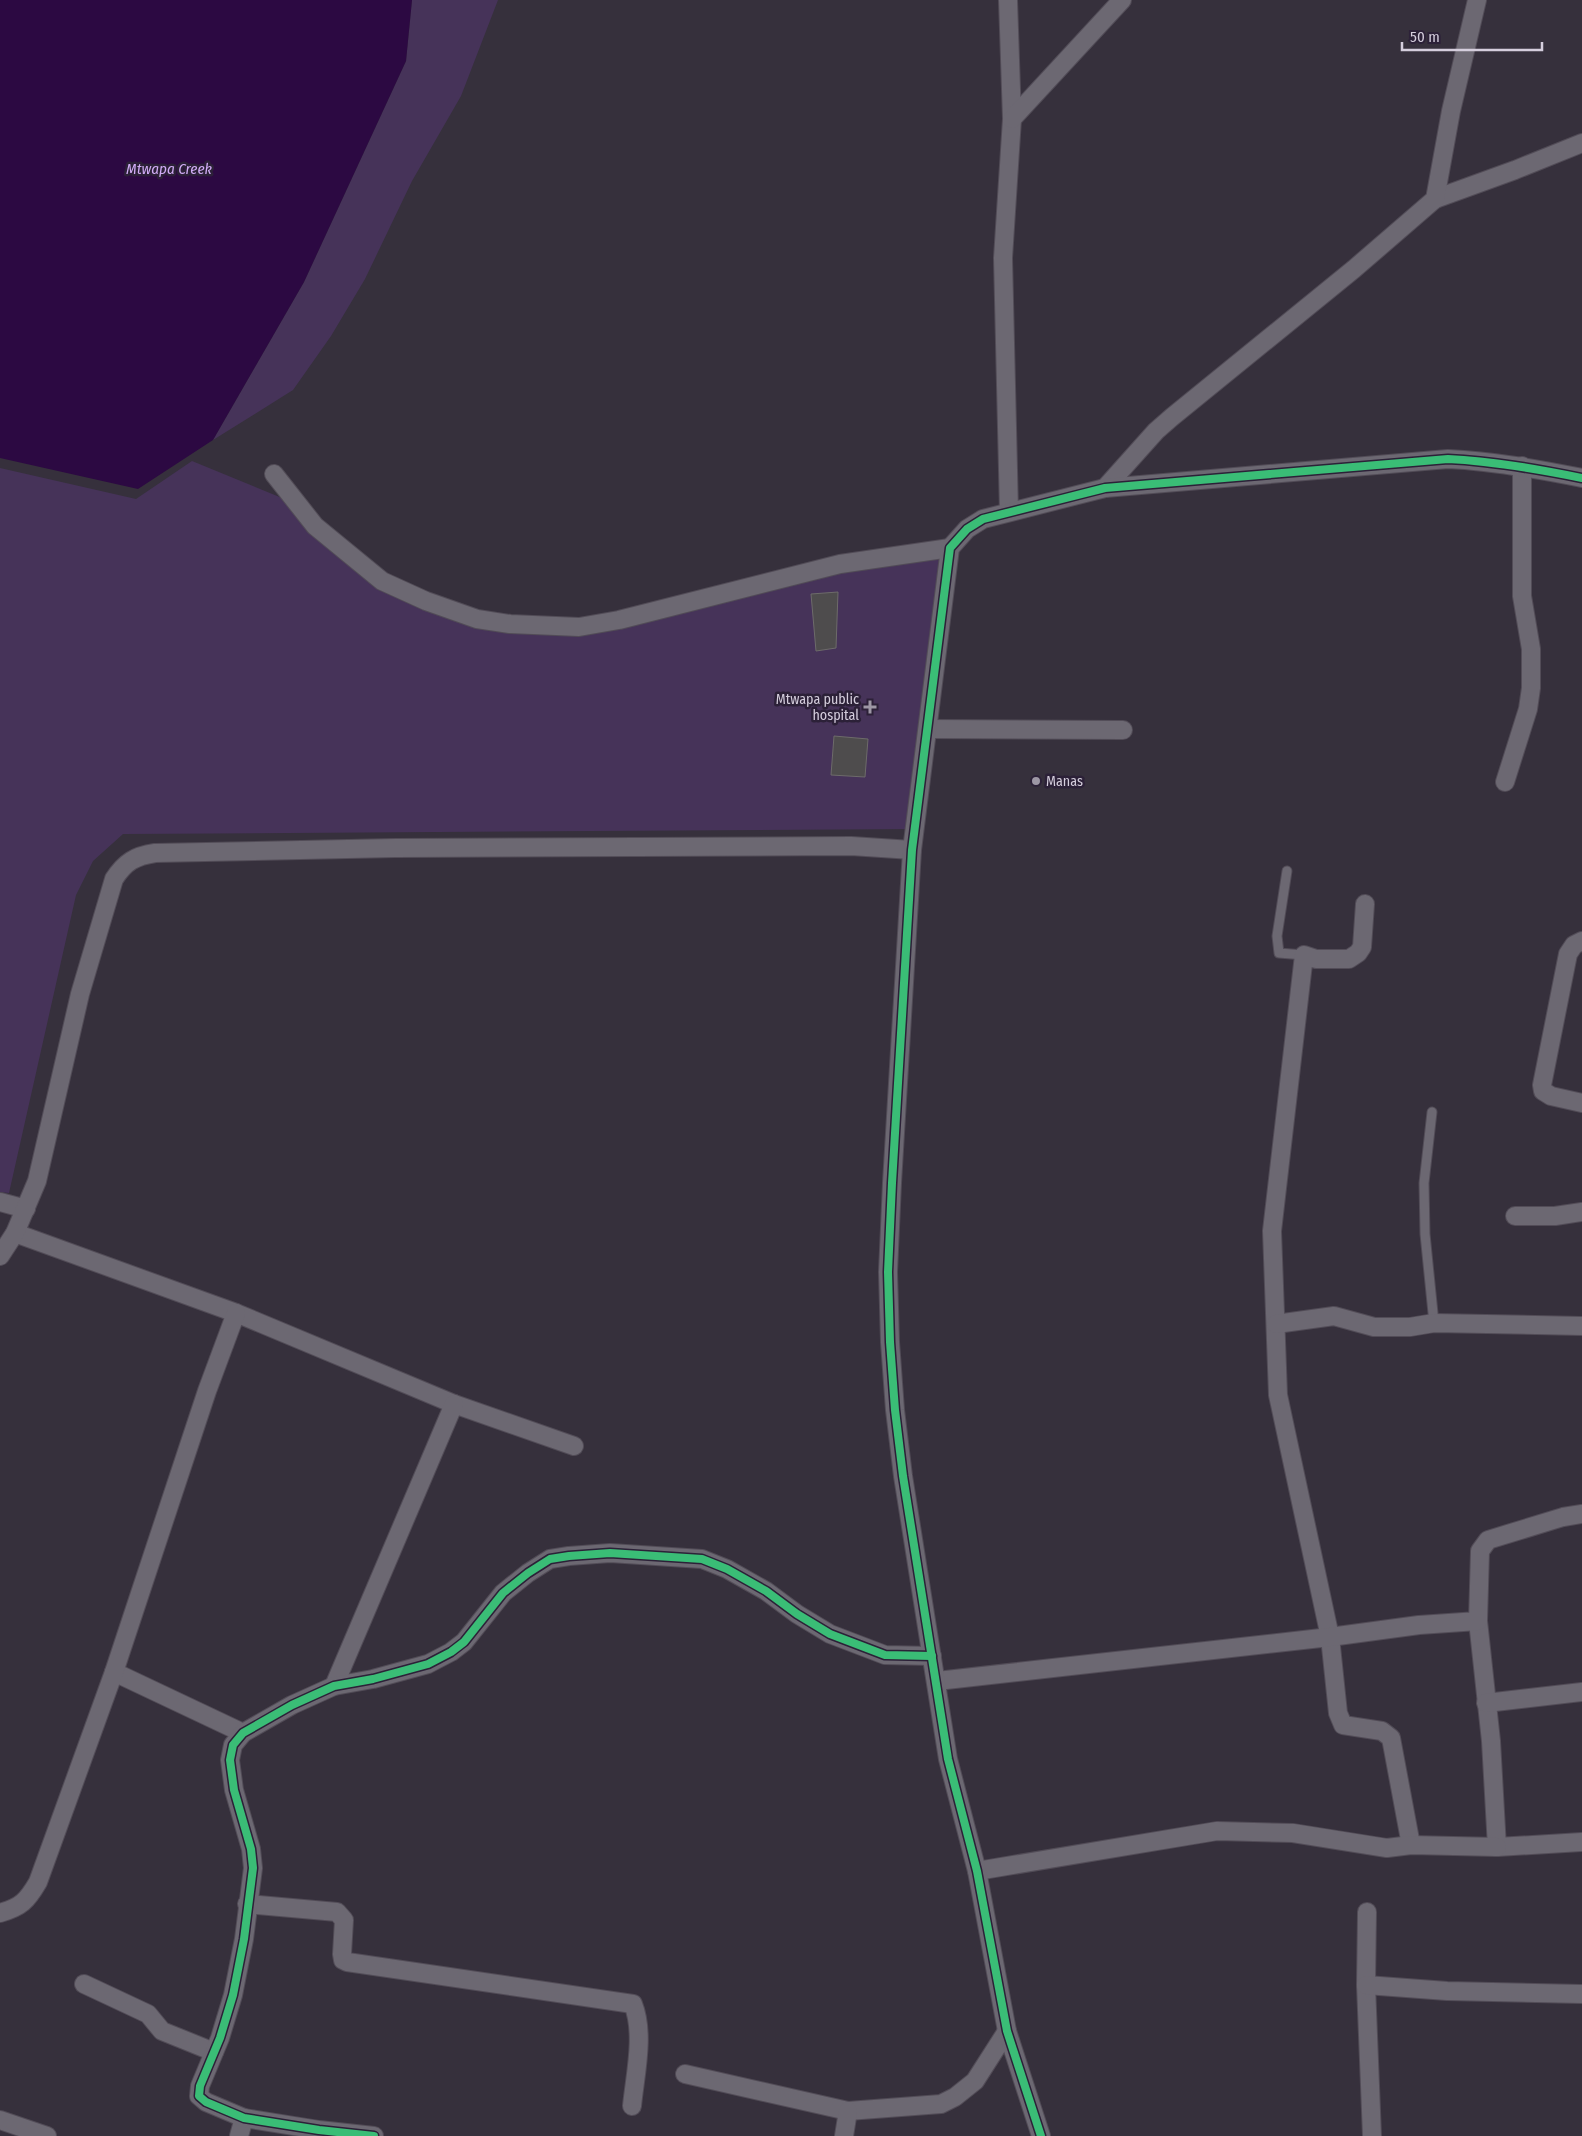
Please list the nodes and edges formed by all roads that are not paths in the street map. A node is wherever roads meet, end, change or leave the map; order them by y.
1 (1008, 0) edge
2 (1122, 0) edge
3 (1477, 0) edge
4 (1012, 119) junction
5 (1582, 143) edge
6 (1435, 199) junction
7 (1522, 466) junction
8 (274, 474) dead end
9 (1582, 478) edge
10 (1105, 488) junction
11 (1009, 512) junction
12 (950, 548) junction
13 (928, 729) junction
14 (1123, 730) dead end
15 (1506, 782) dead end
16 (912, 850) junction
17 (1287, 871) dead end
18 (1365, 904) dead end
19 (1582, 941) edge
20 (1304, 955) junction
21 (1582, 1103) edge
22 (1432, 1112) dead end
23 (0, 1202) edge
24 (26, 1209) junction
25 (1582, 1212) edge
26 (1515, 1216) dead end
27 (15, 1233) junction
28 (0, 1256) edge
29 (236, 1313) junction
30 (1434, 1323) junction
31 (1276, 1324) junction
32 (1582, 1326) edge
33 (454, 1404) junction
34 (574, 1446) dead end
35 (1582, 1514) edge
36 (1478, 1621) junction
37 (1330, 1637) junction
38 (932, 1656) junction
39 (114, 1672) junction
40 (937, 1681) junction
41 (334, 1686) junction
42 (1582, 1692) edge
43 (1486, 1703) junction
44 (243, 1733) junction
45 (1582, 1842) edge
46 (1411, 1845) junction
47 (1497, 1846) junction
48 (976, 1870) junction
49 (247, 1904) junction
50 (1367, 1912) dead end
51 (0, 1913) edge
52 (84, 1984) dead end
53 (1366, 1985) junction
54 (1582, 1994) edge
55 (1008, 2031) junction
56 (214, 2052) junction
57 (685, 2074) dead end
58 (632, 2106) dead end
59 (848, 2111) junction
60 (244, 2118) junction
61 (0, 2120) edge
62 (47, 2136) edge
63 (239, 2136) edge
64 (374, 2136) edge
65 (844, 2136) edge
66 (1041, 2136) edge
67 (1372, 2136) edge

1 - 4 street
2 - 4 street
3 - 6 street
4 - 11 street
5 - 6 street
6 - 10 street
7 - 9 street
7 - 10 street
7 - 15 street
8 - 12 street
10 - 11 street
11 - 12 street
12 - 13 street
13 - 14 street
13 - 16 street
16 - 24 street
16 - 38 street
17 - 20 lane
18 - 20 street
19 - 21 street
20 - 31 street
22 - 30 lane
23 - 24 street
24 - 27 street
25 - 26 street
27 - 28 street
27 - 29 street
29 - 33 street
29 - 39 street
30 - 31 street
30 - 32 street
31 - 37 street
33 - 34 street
33 - 41 street
35 - 36 street
36 - 37 street
36 - 43 street
37 - 40 street
37 - 46 street
38 - 40 street
38 - 41 street
39 - 44 street
39 - 51 street
40 - 48 street
41 - 44 street
42 - 43 street
43 - 47 street
44 - 49 street
45 - 47 street
46 - 47 street
46 - 48 street
48 - 55 street
49 - 56 street
49 - 58 street
50 - 53 street
52 - 56 street
53 - 54 street
53 - 67 street
55 - 59 street
55 - 66 street
56 - 60 street
57 - 59 street
59 - 65 street
60 - 63 street
60 - 64 street
61 - 62 street

